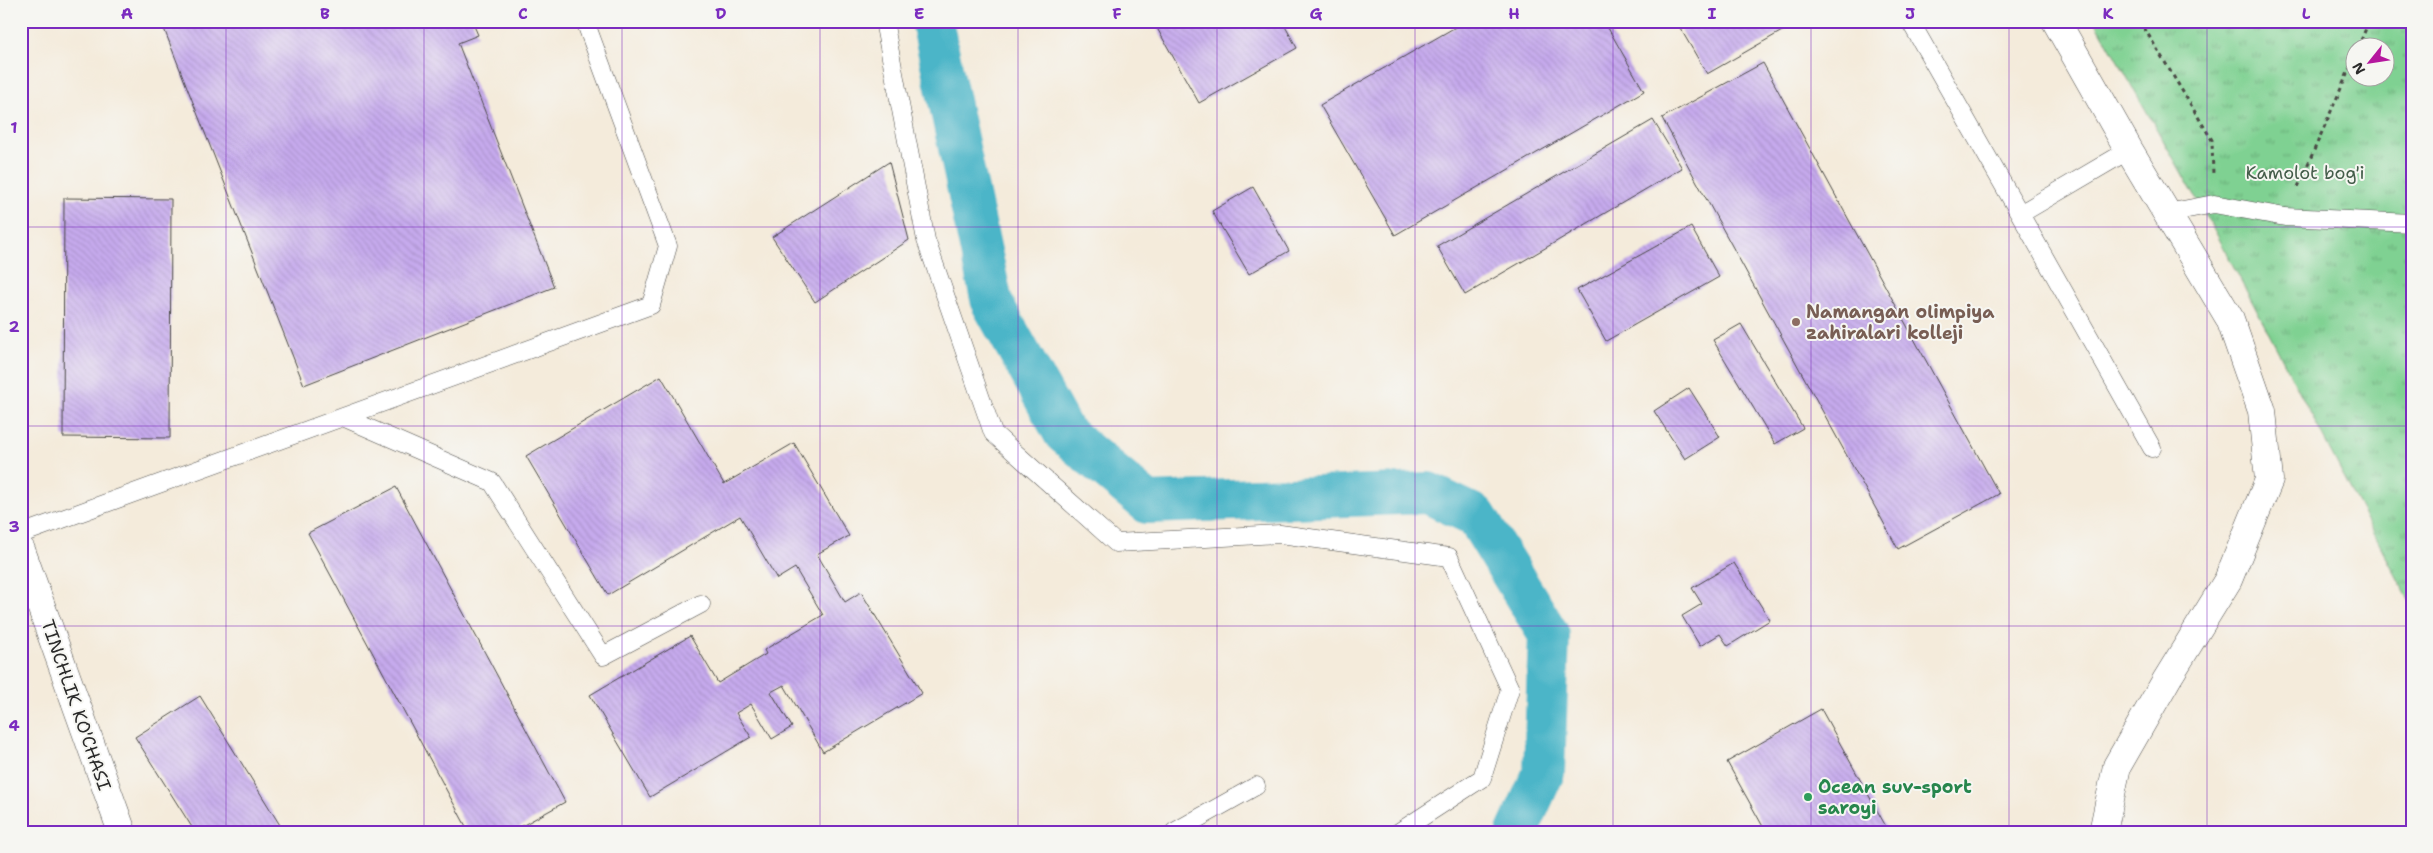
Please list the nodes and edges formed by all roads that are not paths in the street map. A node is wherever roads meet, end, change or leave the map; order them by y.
1 (585, 21) edge
2 (884, 21) edge
3 (1910, 21) edge
4 (2056, 21) edge
5 (2129, 150) junction
6 (2167, 213) junction
7 (2020, 214) junction
8 (2412, 223) edge
9 (343, 417) junction
10 (2152, 448) dead end
11 (21, 534) edge
12 (21, 550) edge
13 (701, 604) dead end
14 (1256, 786) dead end
15 (122, 832) edge
16 (1174, 832) edge
17 (1399, 832) edge
18 (2103, 832) edge

1 - 9 lane
2 - 17 lane
3 - 7 lane
4 - 5 street
5 - 6 street
5 - 7 lane
6 - 8 lane
6 - 18 street
7 - 10 lane
9 - 11 lane
9 - 13 lane
12 - 15 street, TINCHLIK KO'CHASI
14 - 16 lane

